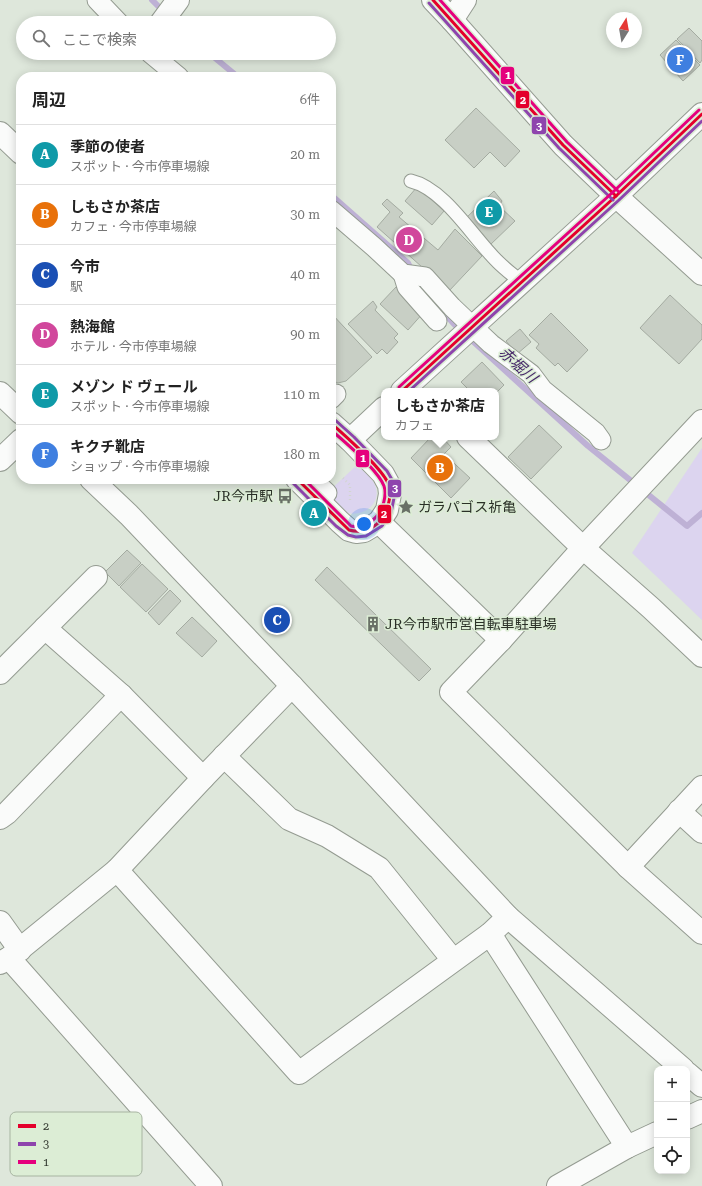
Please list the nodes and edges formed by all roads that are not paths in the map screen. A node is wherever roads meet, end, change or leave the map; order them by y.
1 (97, 0) edge
2 (178, 0) edge
3 (433, 0) edge
4 (465, 0) edge
5 (113, 16) edge
6 (167, 16) edge
7 (452, 20) junction
8 (158, 60) edge
9 (173, 72) edge
10 (702, 114) edge
11 (0, 133) edge
12 (16, 148) edge
13 (411, 181) dead end
14 (616, 196) junction
15 (336, 214) edge
16 (404, 274) junction
17 (702, 274) edge
18 (521, 282) junction
19 (437, 320) dead end
20 (472, 328) junction
21 (411, 388) edge
22 (0, 393) edge
23 (16, 408) edge
24 (381, 411) edge
25 (702, 421) edge
26 (336, 427) edge
27 (350, 440) junction
28 (471, 440) edge
29 (601, 440) dead end
30 (16, 445) edge
31 (0, 460) edge
32 (96, 484) edge
33 (302, 484) edge
34 (317, 484) edge
35 (327, 493) dead end
36 (379, 522) junction
37 (583, 548) junction
38 (96, 577) dead end
39 (45, 628) junction
40 (501, 640) junction
41 (702, 656) edge
42 (0, 673) edge
43 (292, 686) junction
44 (121, 695) junction
45 (224, 756) junction
46 (203, 778) junction
47 (702, 787) edge
48 (679, 811) junction
49 (0, 818) edge
50 (702, 832) edge
51 (628, 867) junction
52 (117, 870) junction
53 (508, 917) junction
54 (0, 922) edge
55 (702, 933) edge
56 (490, 934) junction
57 (9, 957) edge
58 (453, 960) junction
59 (680, 1066) edge
60 (690, 1076) edge
61 (702, 1086) edge
62 (702, 1110) edge
63 (690, 1116) edge
64 (654, 1134) edge
65 (627, 1147) junction
66 (211, 1186) edge
67 (558, 1186) edge

1 - 5 street
2 - 6 street
3 - 7 street
4 - 7 street
7 - 14 street
8 - 9 street
10 - 14 street
11 - 12 street
13 - 18 lane
14 - 17 street
14 - 18 street
15 - 16 street
16 - 19 street
16 - 20 street
18 - 20 street
20 - 21 street
20 - 29 street
22 - 23 street
24 - 27 street
25 - 37 street
26 - 27 street
27 - 36 street
28 - 37 street
30 - 31 street
32 - 43 street
33 - 36 street
34 - 35 street
36 - 40 street
37 - 40 street
37 - 41 street
38 - 39 street
39 - 42 street
39 - 44 street
40 - 51 street
43 - 45 street
43 - 53 street
44 - 46 street
44 - 49 street
45 - 46 street
45 - 58 street
46 - 52 street
47 - 48 street
48 - 50 street
48 - 51 street
51 - 55 street
52 - 57 street
52 - 58 street
53 - 56 street
53 - 59 street
54 - 57 street
56 - 58 street
56 - 65 street
57 - 66 street
60 - 61 street
62 - 63 street
64 - 65 street
65 - 67 street

